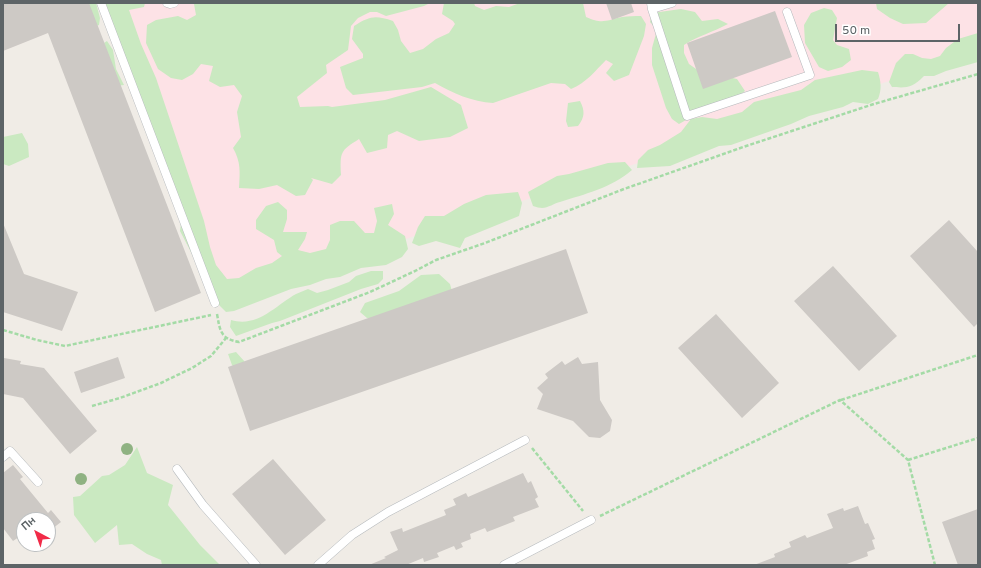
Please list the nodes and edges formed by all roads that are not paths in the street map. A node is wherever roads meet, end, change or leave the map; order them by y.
1 (101, 3) edge
2 (167, 3) edge
3 (174, 3) edge
4 (672, 3) edge
5 (652, 6) edge
6 (787, 12) dead end
7 (215, 303) road end
8 (525, 440) road end
9 (3, 457) edge
10 (177, 469) dead end
11 (38, 482) dead end
12 (591, 520) road end
13 (256, 565) edge
14 (318, 565) edge
15 (504, 565) edge

1 - 7 lane
2 - 3 lane
4 - 5 lane
5 - 6 lane
8 - 14 lane
9 - 11 lane
10 - 13 lane
12 - 15 lane

